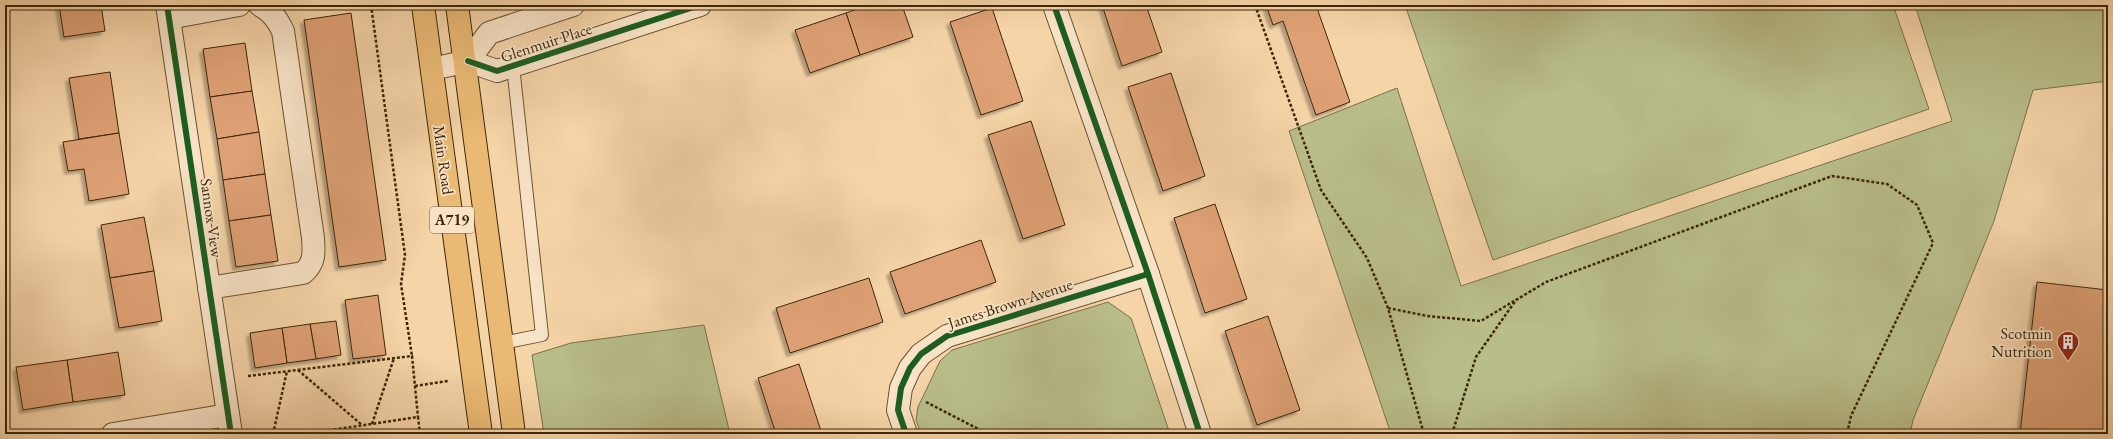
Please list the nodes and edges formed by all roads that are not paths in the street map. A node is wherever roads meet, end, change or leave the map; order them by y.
1 (239, 5) edge
2 (260, 5) edge
3 (423, 5) edge
4 (457, 5) edge
5 (573, 5) edge
6 (700, 5) edge
7 (1054, 5) edge
8 (168, 12) edge
9 (467, 62) junction
10 (513, 66) junction
11 (432, 69) junction
12 (1148, 274) junction
13 (209, 288) junction
14 (502, 343) junction
15 (230, 424) edge
16 (113, 434) edge
17 (481, 434) edge
18 (514, 434) edge
19 (906, 434) edge
20 (1200, 434) edge

1 - 8 street, Sannox View
2 - 13 street
3 - 11 main road, Main Road / A719
4 - 9 main road, Main Road / A719
5 - 9 street, Glenmuir Place
6 - 10 street, Glenmuir Place
7 - 12 street
8 - 13 street, Sannox View
9 - 10 street, Glenmuir Place
9 - 11 street
9 - 14 main road, Main Road / A719
10 - 14 lane
11 - 17 main road, Main Road / A719
12 - 19 street, James Brown Avenue
12 - 20 street
13 - 15 street, Sannox View
14 - 18 main road, Main Road / A719
15 - 16 street, Sannox View

